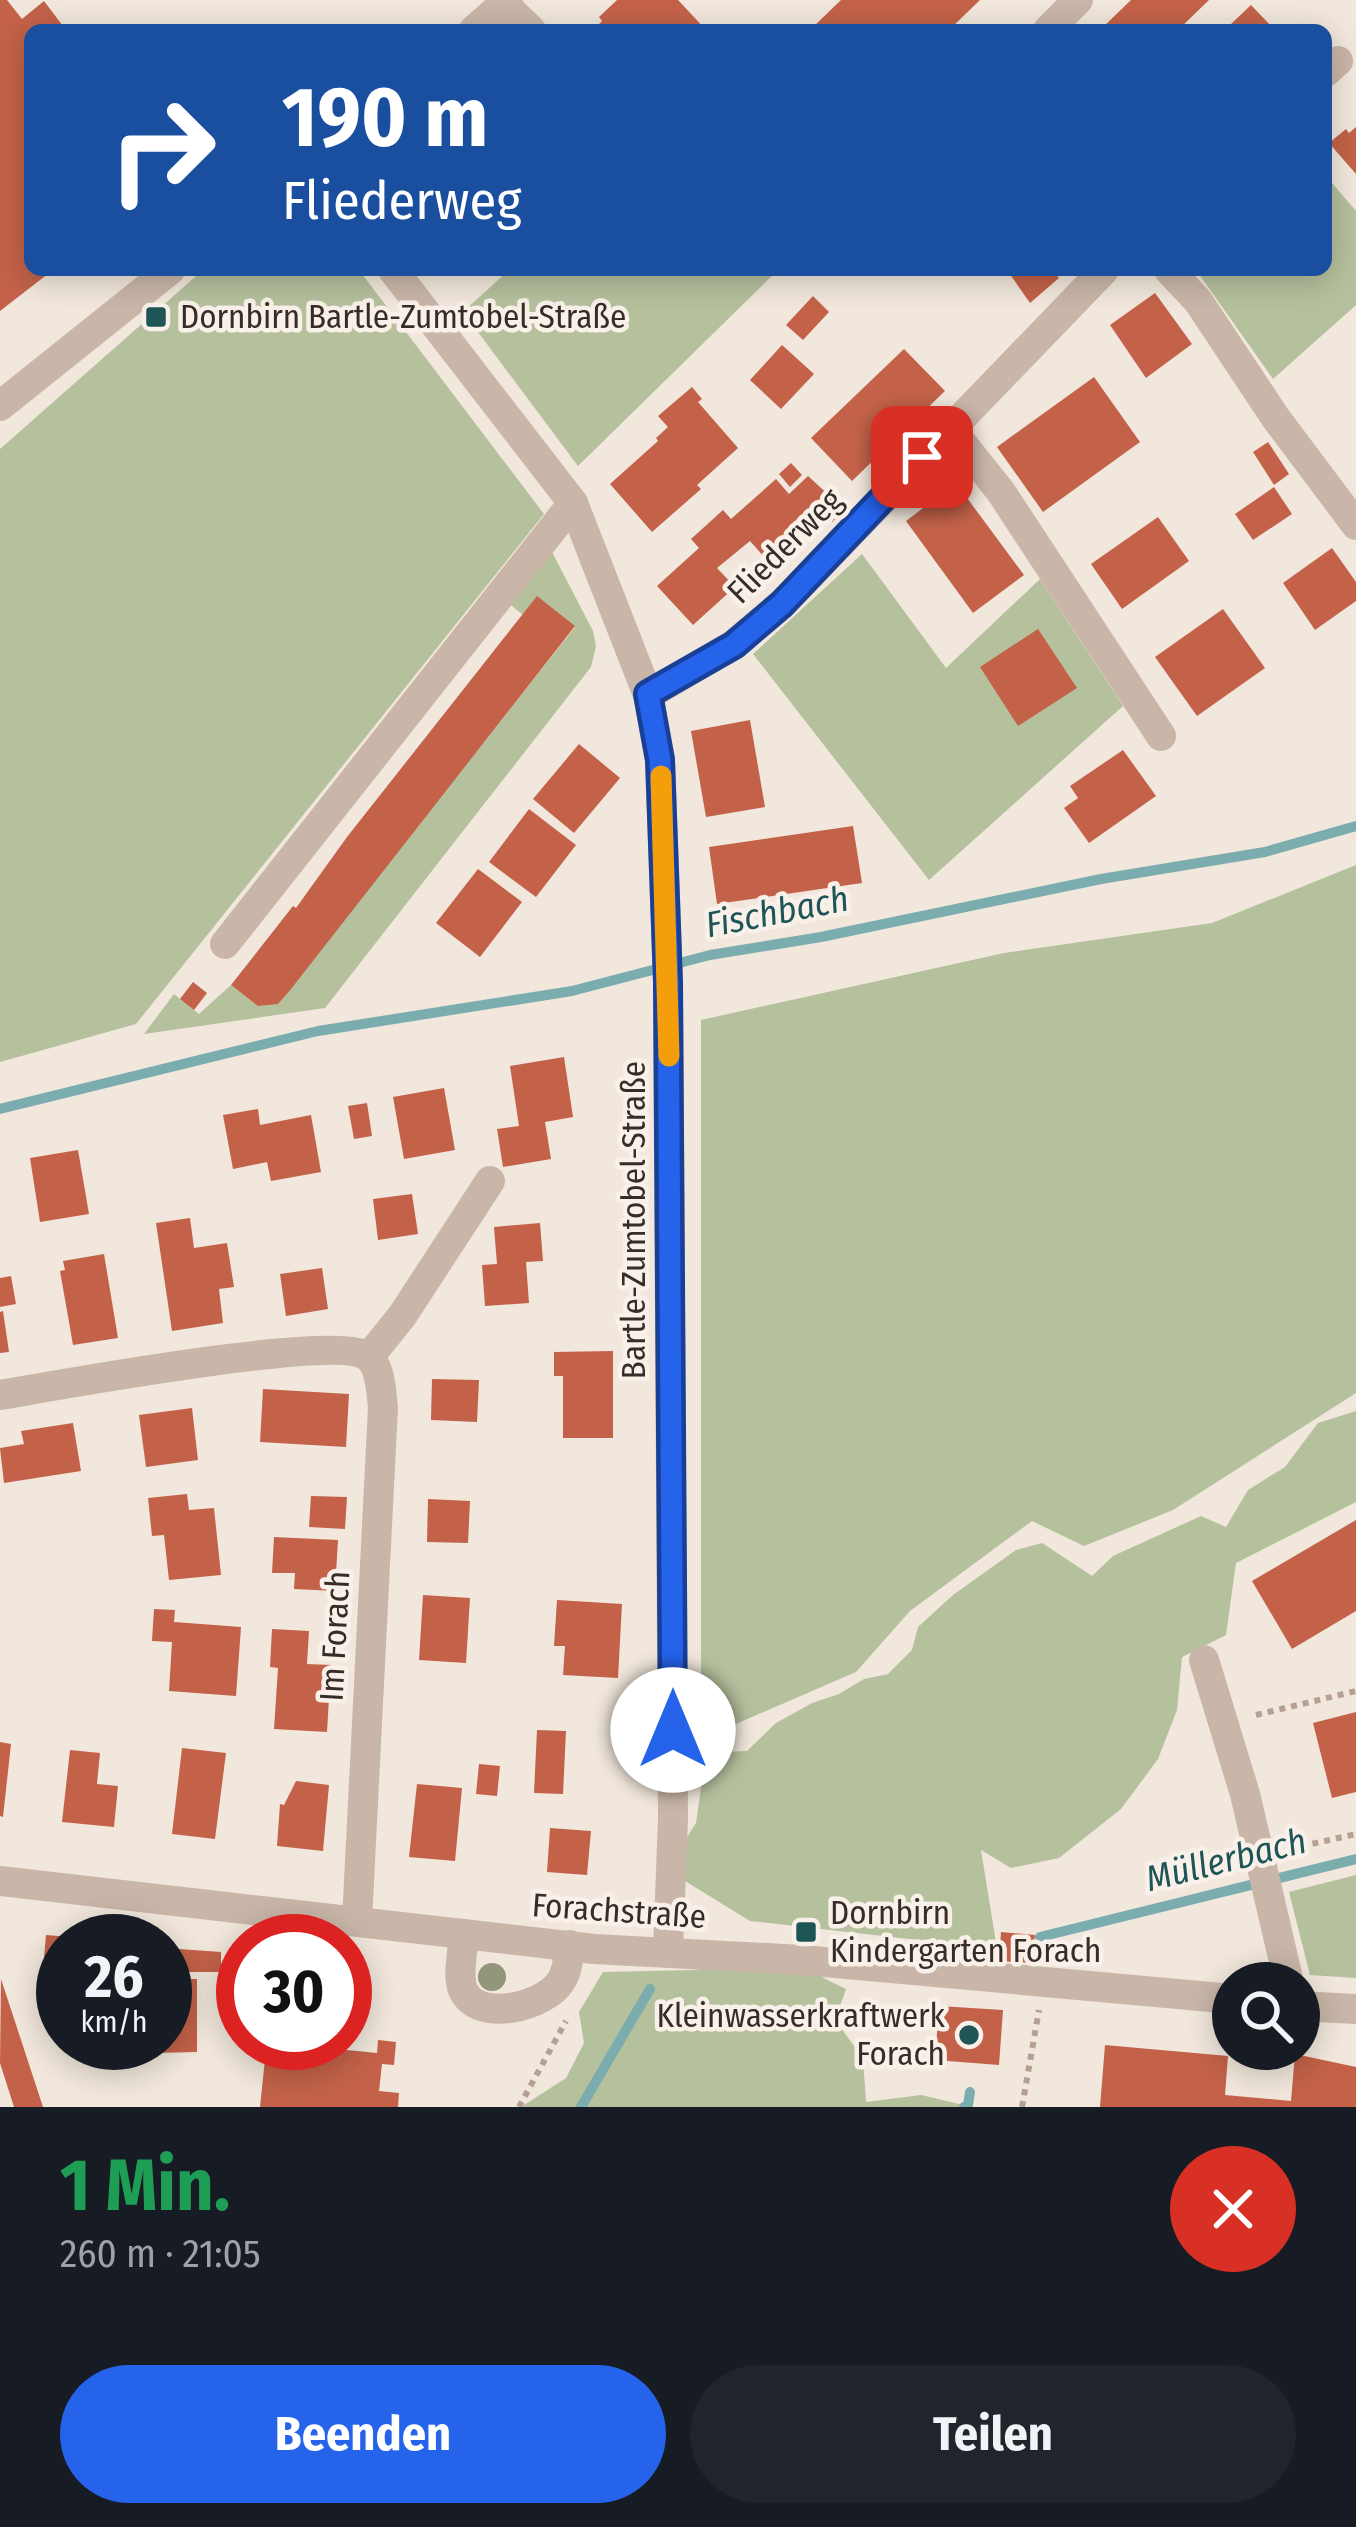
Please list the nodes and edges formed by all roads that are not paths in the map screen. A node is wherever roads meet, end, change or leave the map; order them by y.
1 (1078, 0) edge
2 (506, 2) edge
3 (481, 24) edge
4 (1054, 24) edge
5 (162, 276) edge
6 (398, 276) edge
7 (1098, 276) edge
8 (1175, 276) edge
9 (0, 406) edge
10 (950, 428) junction
11 (573, 503) junction
12 (1356, 525) edge
13 (648, 694) junction
14 (1161, 736) dead end
15 (225, 944) dead end
16 (490, 1181) dead end
17 (369, 1357) junction
18 (0, 1395) edge
19 (1204, 1660) dead end
20 (0, 1881) edge
21 (287, 1914) edge
22 (357, 1914) edge
23 (372, 1924) edge
24 (464, 1934) junction
25 (570, 1945) junction
26 (668, 1951) junction
27 (1284, 1962) edge
28 (1212, 1997) edge
29 (1320, 2007) edge
30 (1356, 2009) edge

1 - 4 street
2 - 3 street
5 - 9 street
6 - 11 street, Bartle-Zumtobel-Straße
7 - 10 street, Fliederweg
8 - 12 street
10 - 13 street, Fliederweg
10 - 14 street
11 - 13 street, Bartle-Zumtobel-Straße
11 - 15 street
13 - 26 street, Bartle-Zumtobel-Straße
16 - 17 street
17 - 18 street
17 - 22 street, Im Forach
19 - 27 street
20 - 21 street, Forachstraße
23 - 24 street, Forachstraße
24 - 25 street, Forachstraße
24 - 25 street
25 - 26 street, Forachstraße
26 - 28 street, Forachstraße
29 - 30 street

